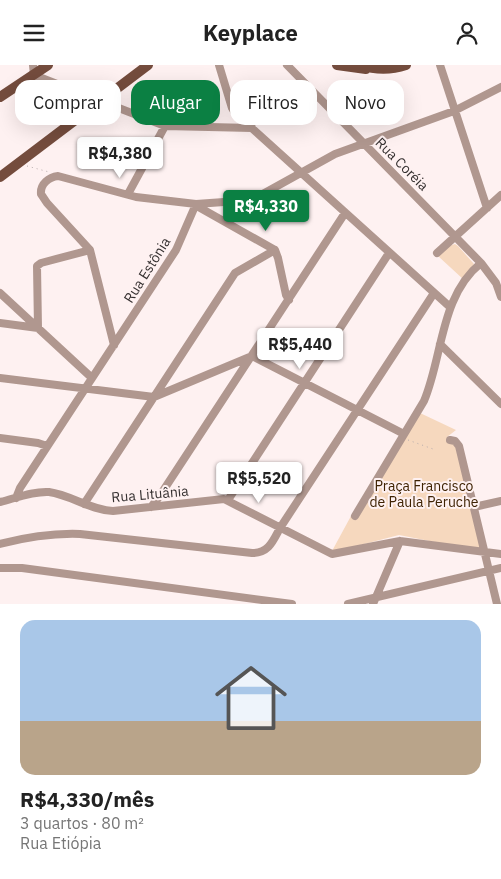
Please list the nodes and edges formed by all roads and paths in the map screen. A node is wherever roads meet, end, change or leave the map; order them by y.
1 (48, 65) edge
2 (148, 65) edge
3 (219, 65) edge
4 (287, 65) edge
5 (337, 65) edge
6 (360, 65) edge
7 (406, 65) edge
8 (440, 65) edge
9 (375, 69) junction
10 (33, 70) edge
11 (55, 80) edge
12 (121, 86) edge
13 (501, 87) edge
14 (0, 97) edge
15 (121, 109) edge
16 (454, 111) junction
17 (69, 125) edge
18 (165, 126) junction
19 (252, 128) junction
20 (363, 143) junction
21 (25, 166) dead end
22 (302, 173) junction
23 (49, 175) junction
24 (0, 177) edge
25 (128, 194) junction
26 (501, 195) edge
27 (196, 204) junction
28 (487, 208) junction
29 (345, 213) junction
30 (455, 236) junction
31 (90, 250) junction
32 (275, 250) junction
33 (389, 253) junction
34 (437, 253) dead end
35 (482, 263) junction
36 (499, 283) edge
37 (0, 293) edge
38 (434, 293) junction
39 (501, 297) edge
40 (289, 300) junction
41 (450, 307) junction
42 (0, 323) edge
43 (38, 328) junction
44 (114, 345) junction
45 (440, 345) junction
46 (252, 356) junction
47 (92, 378) junction
48 (0, 379) edge
49 (305, 383) junction
50 (85, 389) junction
51 (154, 397) junction
52 (501, 404) edge
53 (357, 410) junction
54 (403, 436) junction
55 (0, 437) edge
56 (450, 440) dead end
57 (47, 446) junction
58 (433, 449) dead end
59 (0, 498) edge
60 (14, 499) junction
61 (228, 500) junction
62 (501, 501) edge
63 (0, 503) edge
64 (84, 504) junction
65 (151, 507) junction
66 (474, 507) junction
67 (355, 516) dead end
68 (280, 528) junction
69 (400, 541) junction
70 (0, 544) edge
71 (486, 553) junction
72 (501, 555) edge
73 (0, 568) edge
74 (501, 568) edge
75 (489, 571) junction
76 (374, 601) edge
77 (292, 604) edge
78 (348, 604) edge
79 (497, 604) edge

1 - 10 main road
2 - 12 main road
3 - 19 street
4 - 20 street, Rua Coréia
5 - 9 main road
6 - 9 main road
7 - 9 main road
8 - 16 street
10 - 11 street
10 - 14 main road
13 - 16 street
15 - 18 street
16 - 20 street
16 - 28 street
17 - 24 main road
18 - 19 street
18 - 25 street
19 - 22 street
20 - 22 street
20 - 30 street, Rua Coréia
21 - 23 path
22 - 27 street
22 - 29 street
23 - 25 street
23 - 31 street
25 - 27 street
26 - 28 street
27 - 32 street
27 - 44 street, Rua Estônia
28 - 30 street
29 - 33 street
29 - 40 street
30 - 34 street
30 - 35 street, Rua Coréia
31 - 43 street
31 - 44 street
32 - 40 street
32 - 51 street
33 - 38 street
33 - 49 street
35 - 36 street, Rua Coréia
35 - 41 street
36 - 39 street, Rua Coréia
37 - 43 street
38 - 41 street
38 - 53 street
40 - 46 street
41 - 45 street
42 - 43 street
43 - 47 street
44 - 47 street, Rua Estônia
45 - 52 street
45 - 54 street
46 - 49 street
46 - 51 street
46 - 65 street
47 - 50 street, Rua Estônia
48 - 50 street
49 - 53 street
49 - 61 street
50 - 51 street
50 - 57 street, Rua Estônia
51 - 64 street
53 - 54 street
53 - 68 street
54 - 58 path
54 - 67 street
55 - 57 street
56 - 66 street
57 - 60 street, Rua Estônia
59 - 60 street
60 - 63 street, Rua Lituânia
60 - 64 street, Rua Lituânia
61 - 65 street, Rua Lituânia
61 - 68 street
62 - 66 street
64 - 65 street, Rua Lituânia
66 - 71 street
68 - 69 street
68 - 70 street
69 - 71 street
69 - 76 street
71 - 72 street
71 - 75 street
73 - 77 street
74 - 75 street
75 - 76 street
75 - 79 street
76 - 78 street

